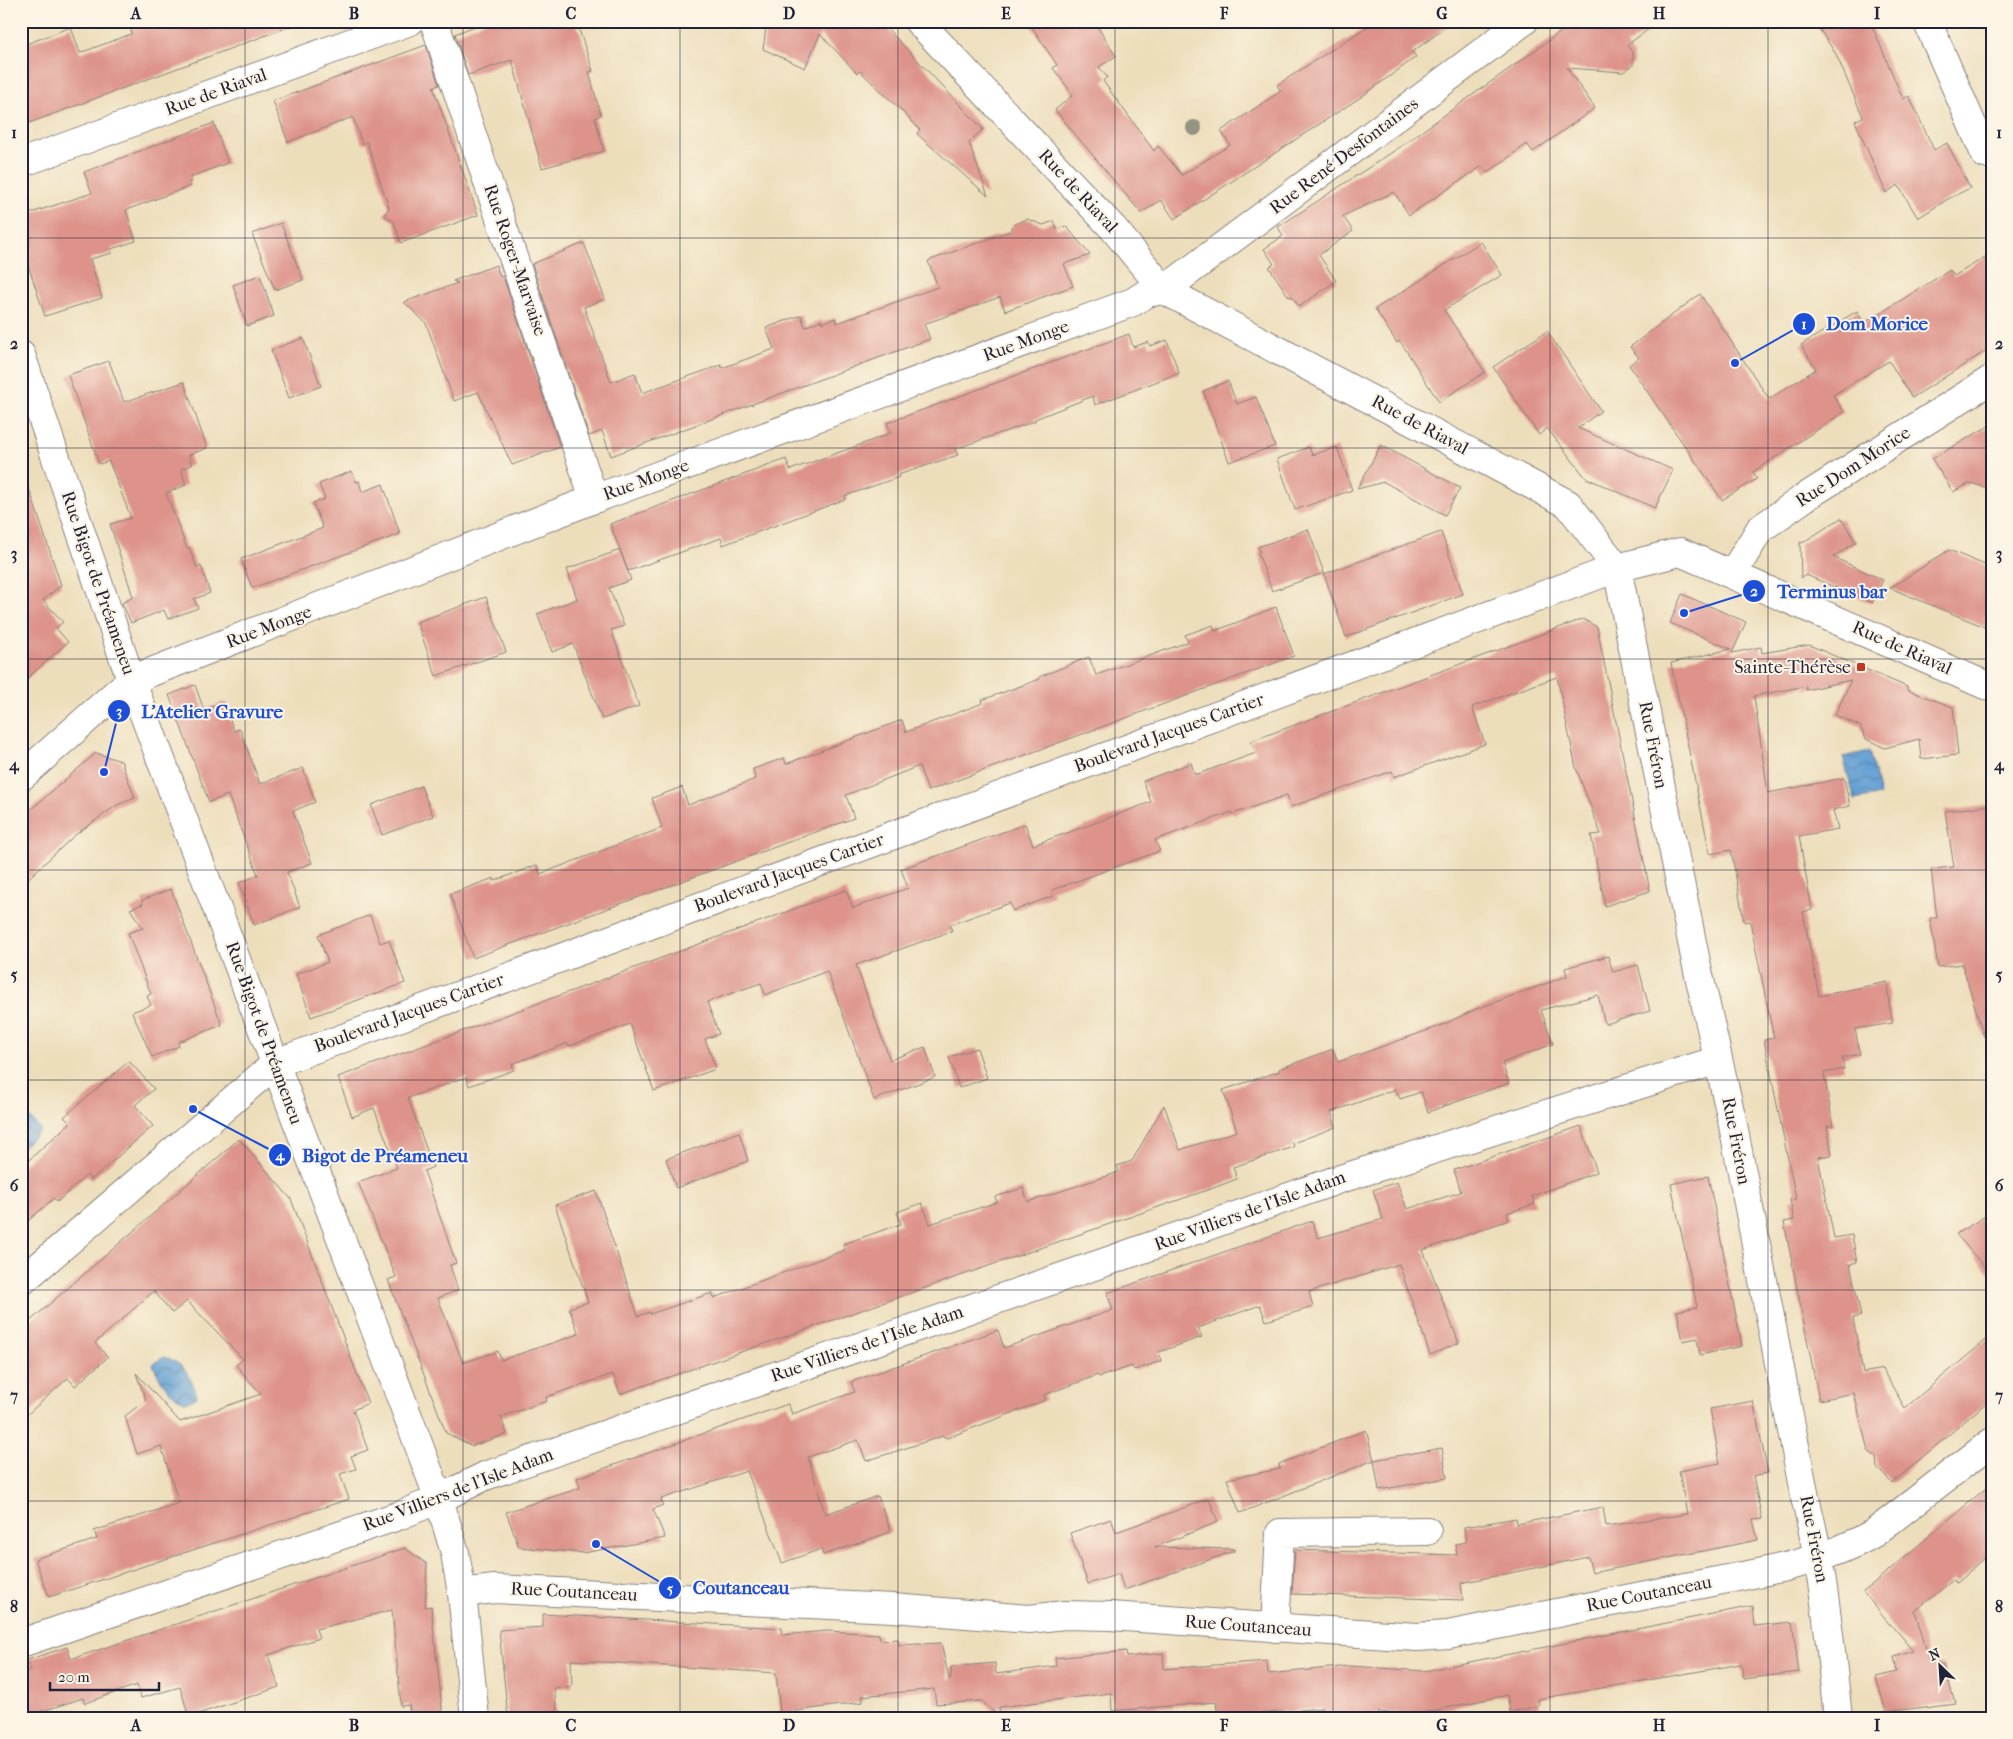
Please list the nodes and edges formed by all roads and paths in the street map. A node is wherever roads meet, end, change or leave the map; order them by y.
1 (410, 21) edge
2 (434, 21) edge
3 (918, 21) edge
4 (1524, 21) edge
5 (1927, 21) edge
6 (1985, 154) dead end
7 (21, 163) edge
8 (1164, 290) junction
9 (21, 355) edge
10 (1992, 379) edge
11 (594, 499) junction
12 (1617, 568) junction
13 (1733, 573) junction
14 (131, 680) junction
15 (1992, 688) edge
16 (21, 777) edge
17 (1718, 1060) junction
18 (276, 1062) junction
19 (21, 1282) edge
20 (1992, 1442) edge
21 (439, 1499) junction
22 (1427, 1531) dead end
23 (1819, 1558) junction
24 (462, 1593) junction
25 (1275, 1628) junction
26 (21, 1643) edge
27 (475, 1718) edge
28 (1838, 1718) edge

1 - 7 street, Rue de Riaval
2 - 11 street, Rue Roger-Marvaise
3 - 8 street, Rue de Riaval
4 - 8 street, Rue René Desfontaines
5 - 6 street
8 - 11 street, Rue Monge
8 - 12 street, Rue de Riaval
9 - 14 street, Rue Bigot de Préameneu
10 - 13 street, Rue Dom Morice
11 - 14 street, Rue Monge
12 - 13 street, Rue de Riaval
12 - 17 street, Rue Fréron
12 - 18 street, Boulevard Jacques Cartier
13 - 15 street, Rue de Riaval
14 - 16 street
14 - 18 street, Rue Bigot de Préameneu
17 - 21 street, Rue Villiers de l'Isle Adam
17 - 23 street, Rue Fréron
18 - 19 street, Boulevard Jacques Cartier
18 - 21 street, Rue Bigot de Préameneu
20 - 23 street, Rue Coutanceau
21 - 24 street, Rue Bigot de Préameneu
21 - 26 street, Rue Villiers de l'Isle Adam
22 - 25 street
23 - 25 street, Rue Coutanceau
23 - 28 street, Rue Fréron
24 - 25 street, Rue Coutanceau
24 - 27 street, Rue Bigot de Préameneu

